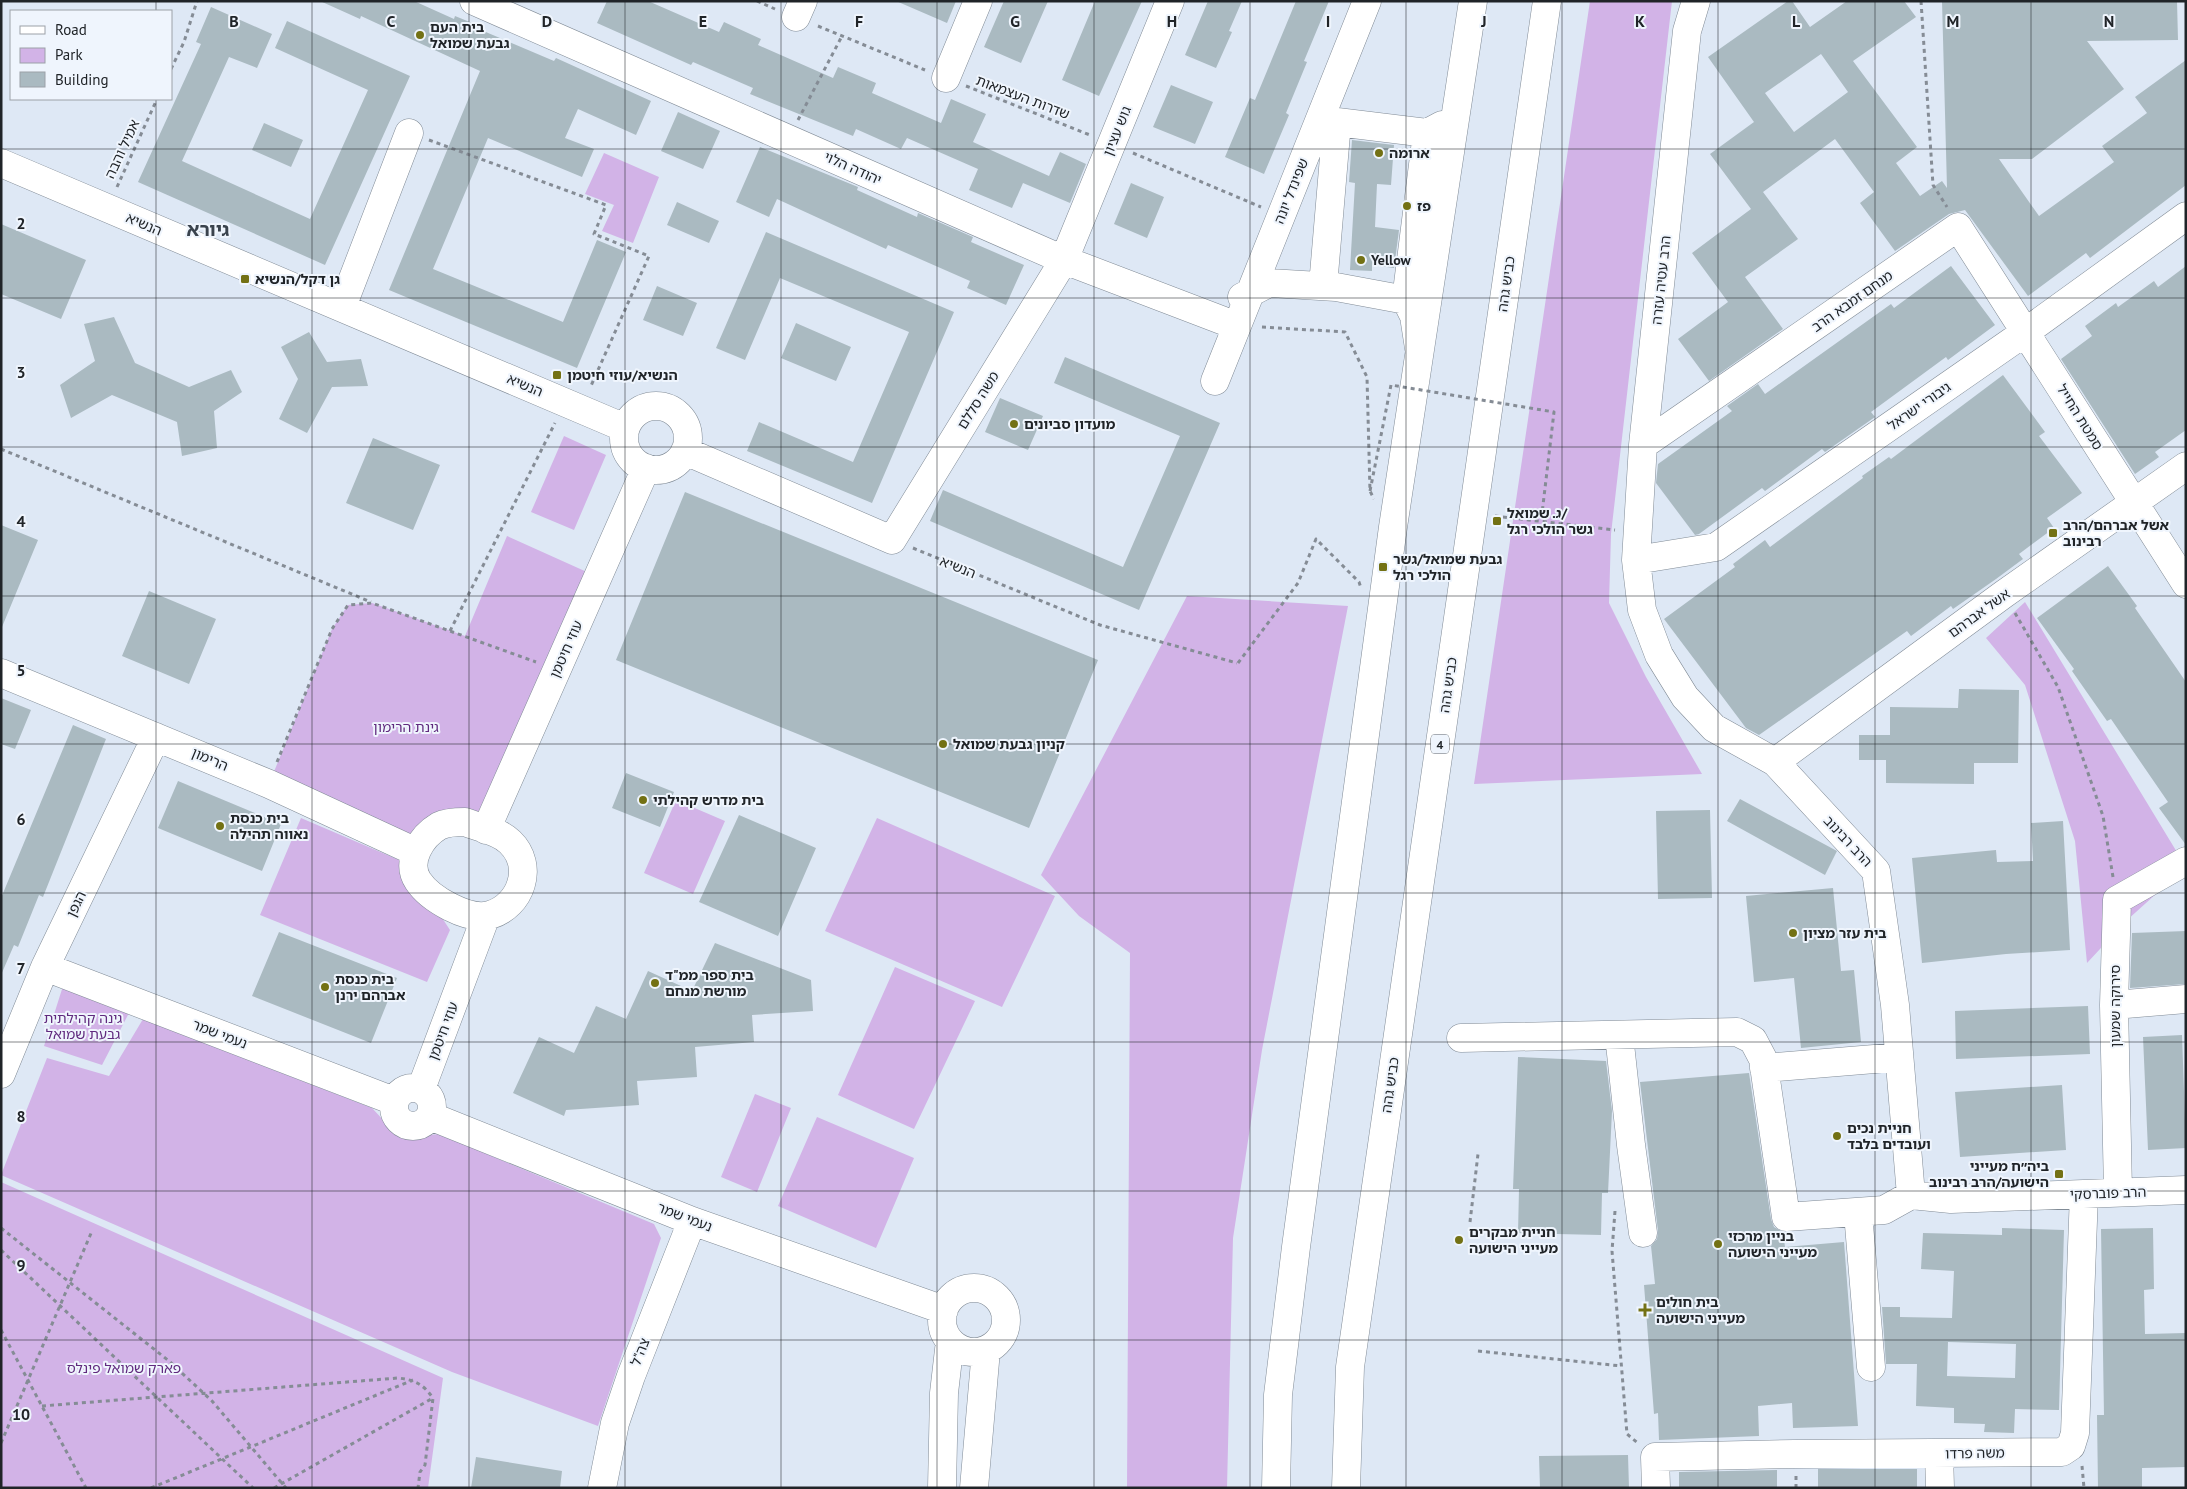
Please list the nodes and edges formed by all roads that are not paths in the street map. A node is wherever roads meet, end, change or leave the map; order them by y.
1 (474, 1) edge
2 (978, 1) edge
3 (1170, 1) edge
4 (1368, 1) edge
5 (1473, 1) edge
6 (1547, 1) edge
7 (1696, 1) edge
8 (946, 78) road end
9 (1455, 120) junction
10 (409, 133) road end
11 (1427, 133) junction
12 (1, 163) edge
13 (2186, 216) edge
14 (1064, 260) junction
15 (1323, 286) junction
16 (1250, 294) junction
17 (1406, 300) junction
18 (342, 308) junction
19 (1211, 316) junction
20 (1236, 326) junction
21 (2026, 331) junction
22 (1419, 352) junction
23 (1215, 381) dead end
24 (626, 428) junction
25 (1643, 445) junction
26 (686, 451) junction
27 (2186, 466) edge
28 (646, 468) junction
29 (2133, 503) junction
30 (1636, 560) junction
31 (2186, 584) edge
32 (1, 672) edge
33 (156, 737) junction
34 (1775, 762) junction
35 (486, 830) junction
36 (416, 852) junction
37 (2186, 861) edge
38 (486, 916) junction
39 (45, 967) junction
40 (2186, 999) edge
41 (2114, 1005) junction
42 (1619, 1035) junction
43 (1461, 1038) dead end
44 (1899, 1057) junction
45 (1764, 1068) junction
46 (1, 1074) edge
47 (421, 1089) junction
48 (394, 1101) junction
49 (430, 1116) junction
50 (2186, 1190) edge
51 (2118, 1192) junction
52 (2084, 1194) junction
53 (1911, 1195) junction
54 (1858, 1213) junction
55 (692, 1221) junction
56 (1643, 1233) dead end
57 (944, 1310) junction
58 (950, 1341) junction
59 (986, 1350) junction
60 (1872, 1367) dead end
61 (1939, 1454) junction
62 (602, 1488) edge
63 (942, 1488) edge
64 (974, 1488) edge
65 (1276, 1488) edge
66 (1346, 1488) edge
67 (1656, 1488) edge
68 (1940, 1488) edge

1 - 14 main road, יהודה הלוי
2 - 8 main road
3 - 14 main road, גוש עציון
4 - 16 main road, שפינדל יונה
5 - 9 main road
6 - 66 main road, כביש גהה / 4
7 - 25 main road, הרב עטיה עזרה
9 - 11 main road
9 - 22 main road
10 - 18 main road
11 - 15 main road
11 - 17 main road
12 - 18 main road, הנשיא
13 - 21 main road, גיבורי ישראל
14 - 19 main road, יהודה הלוי
14 - 26 main road, משה סללם
15 - 16 main road
15 - 17 main road
16 - 19 main road
16 - 20 main road, שפינדל יונה
17 - 22 main road
18 - 24 main road, הנשיא
19 - 20 main road, יהודה הלוי
20 - 23 main road, שפינדל יונה
21 - 25 main road, מנחם זמבא הרב
21 - 29 main road, סמטת החייל
21 - 30 main road, גיבורי ישראל
22 - 65 main road
24 - 26 main road
24 - 28 main road
25 - 30 main road, הרב עטיה עזרה
26 - 28 main road
27 - 29 main road, אשל אברהם
28 - 35 main road, עוזי חיטמן
29 - 31 main road, סמטת החייל
29 - 34 main road, אשל אברהם
30 - 34 main road, הרב רבינוב
32 - 33 main road, הרימון
33 - 36 main road, הרימון
33 - 39 main road, הגפן
34 - 44 main road, הרב רבינוב
35 - 36 main road
35 - 38 main road
36 - 38 main road
37 - 41 main road, סירוקה שמעון
38 - 47 main road, עוזי חיטמן
39 - 46 main road, הגפן
39 - 48 main road, נעמי שמר
40 - 41 main road
41 - 51 main road, סירוקה שמעון
42 - 43 main road
42 - 45 main road
42 - 56 main road
44 - 45 main road
44 - 53 main road, הרב רבינוב
45 - 54 main road
47 - 48 main road
47 - 49 main road
48 - 49 main road
49 - 55 main road, נעמי שמר
50 - 51 main road, הרב פוברסקי
51 - 52 main road, הרב פוברסקי
52 - 53 main road, הרב פוברסקי
52 - 61 main road, משה פרדו
53 - 54 main road
54 - 60 main road
55 - 57 main road, נעמי שמר
55 - 62 main road, צה"ל
57 - 58 main road
57 - 59 main road
58 - 59 main road
58 - 63 main road
59 - 64 main road
61 - 67 main road, משה פרדו
61 - 68 main road

